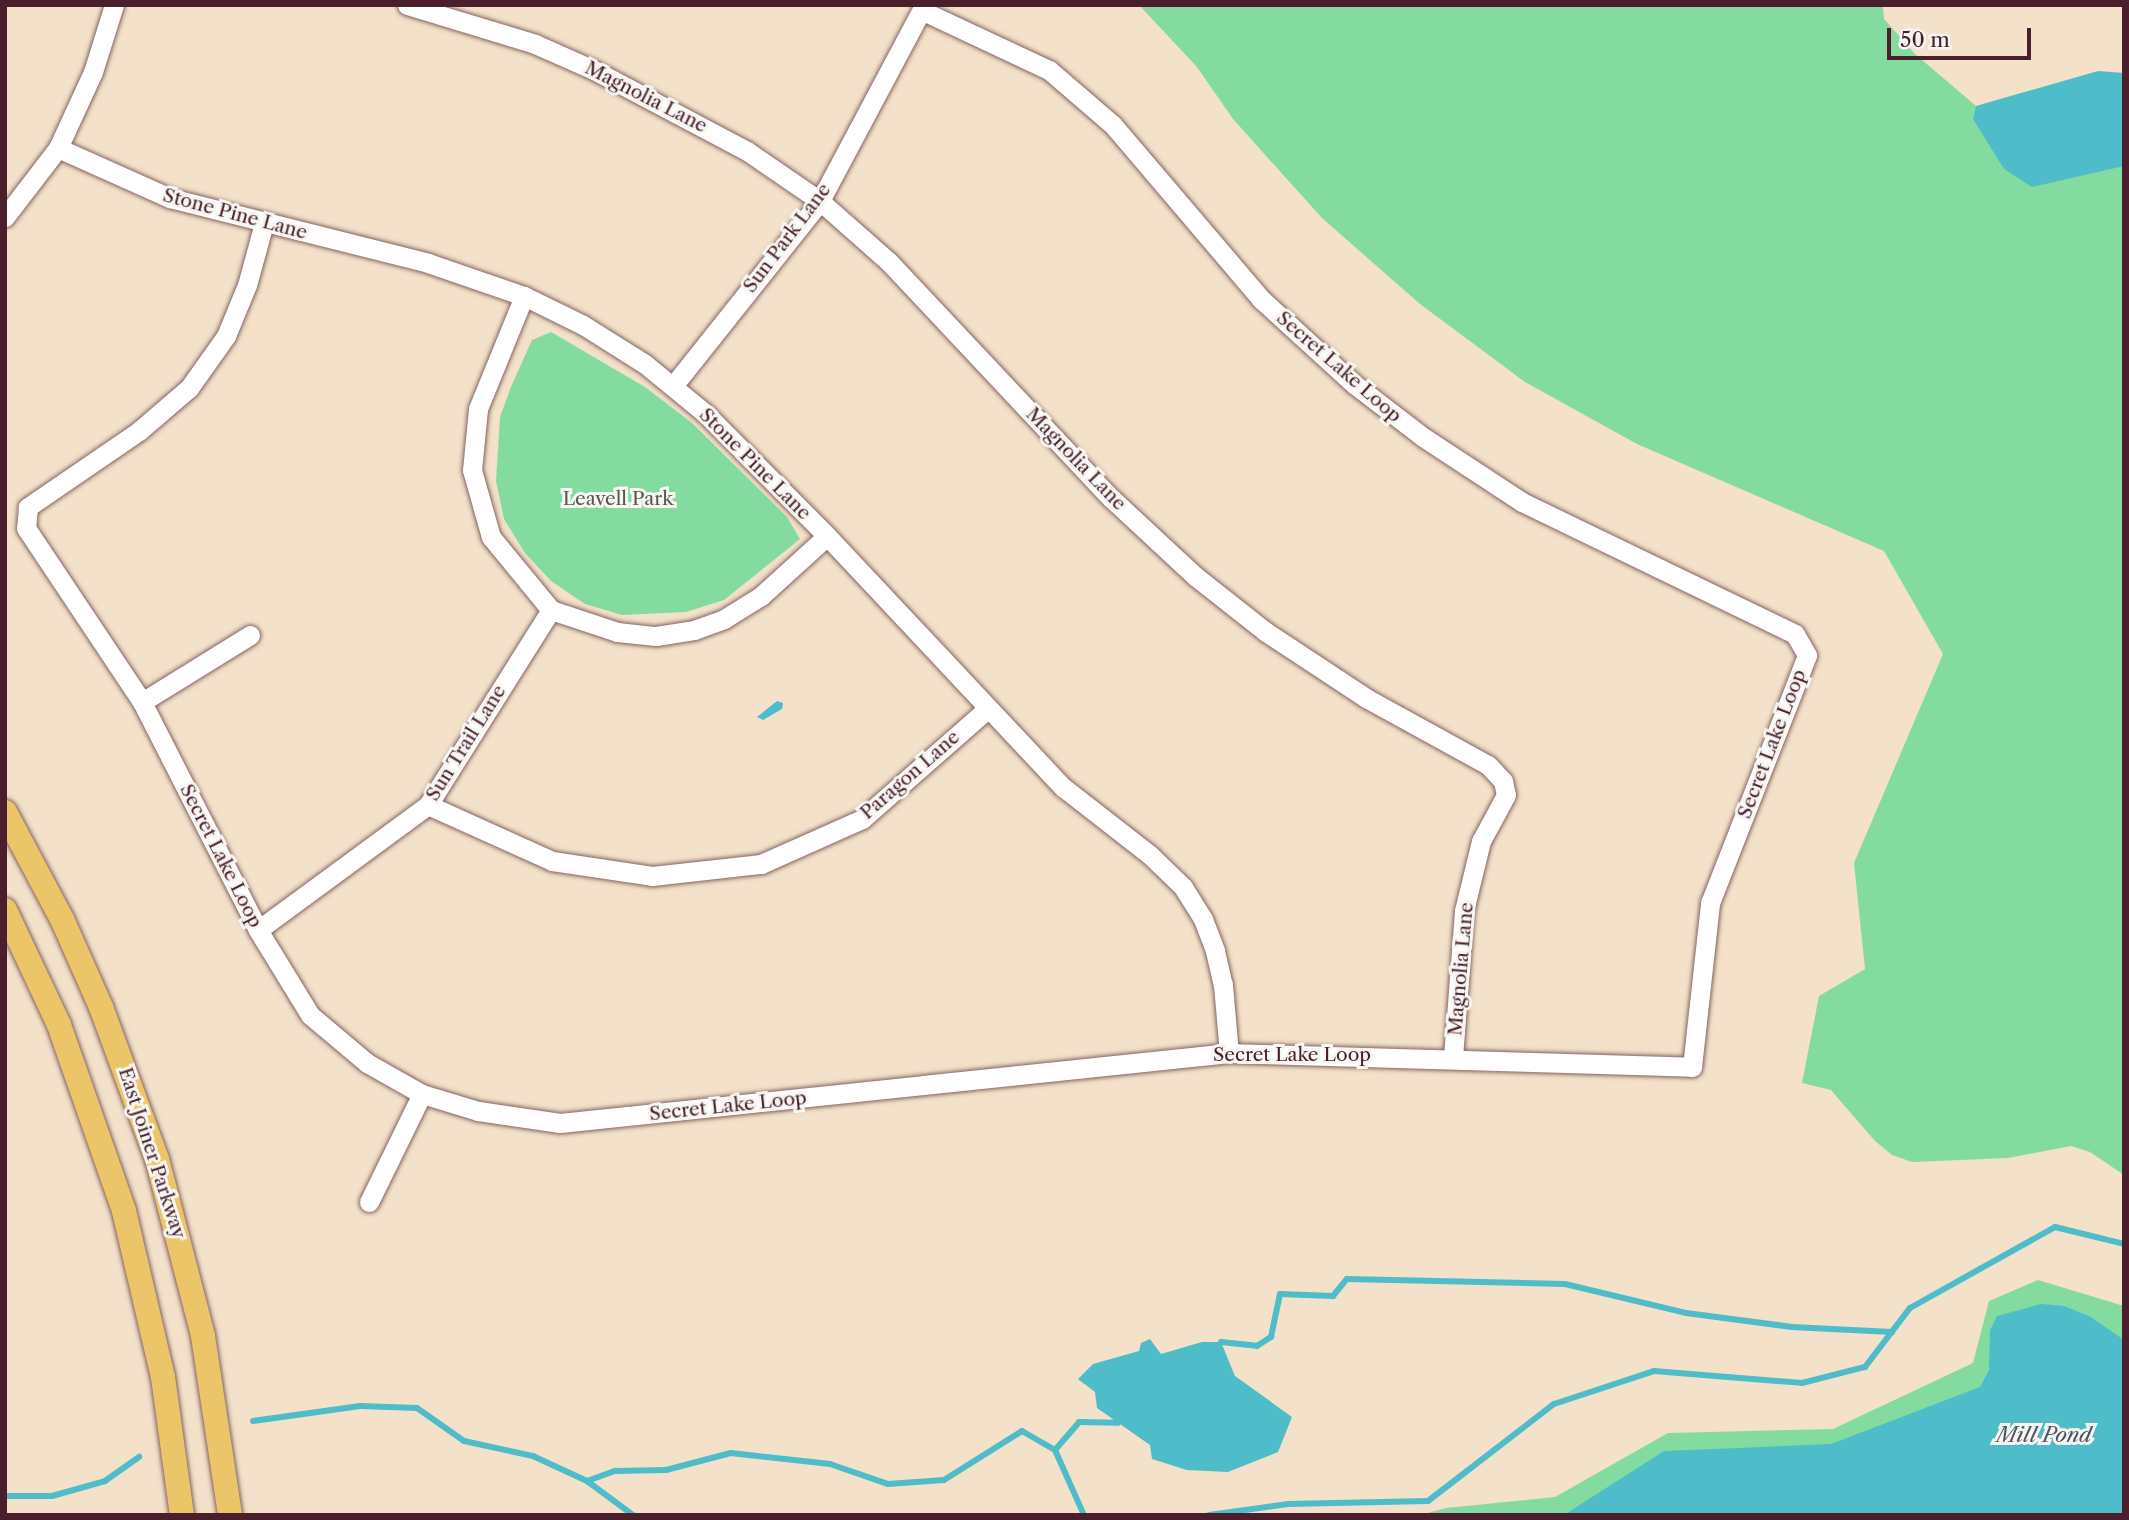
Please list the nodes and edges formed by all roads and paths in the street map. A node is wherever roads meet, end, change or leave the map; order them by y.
1 (114, 5) edge
2 (407, 5) edge
3 (923, 8) edge
4 (58, 148) junction
5 (820, 201) junction
6 (5, 217) edge
7 (264, 223) junction
8 (524, 296) junction
9 (673, 386) junction
10 (827, 536) junction
11 (551, 610) junction
12 (250, 635) dead end
13 (142, 702) junction
14 (987, 709) junction
15 (428, 805) junction
16 (5, 812) edge
17 (5, 910) edge
18 (258, 930) junction
19 (1229, 1053) junction
20 (1453, 1057) junction
21 (422, 1094) junction
22 (369, 1202) dead end
23 (182, 1515) edge
24 (230, 1515) edge

1 - 4 street
2 - 5 street, Magnolia Lane
3 - 5 street, Sun Park Lane
3 - 20 street, Secret Lake Loop
4 - 6 street
4 - 7 street, Stone Pine Lane
5 - 9 street, Sun Park Lane
5 - 20 street, Magnolia Lane
7 - 8 street, Stone Pine Lane
7 - 13 street, Secret Lake Loop
8 - 9 street, Stone Pine Lane
8 - 11 street
9 - 10 street, Stone Pine Lane
10 - 11 street
10 - 14 street, Stone Pine Lane
11 - 15 street, Sun Trail Lane
12 - 13 street
13 - 18 street, Secret Lake Loop
14 - 15 street, Paragon Lane
14 - 19 street, Stone Pine Lane
15 - 18 street, Sun Trail Lane
16 - 24 main road, East Joiner Parkway
17 - 23 main road
18 - 21 street, Secret Lake Loop
19 - 20 street, Secret Lake Loop
19 - 21 street, Secret Lake Loop
21 - 22 street

